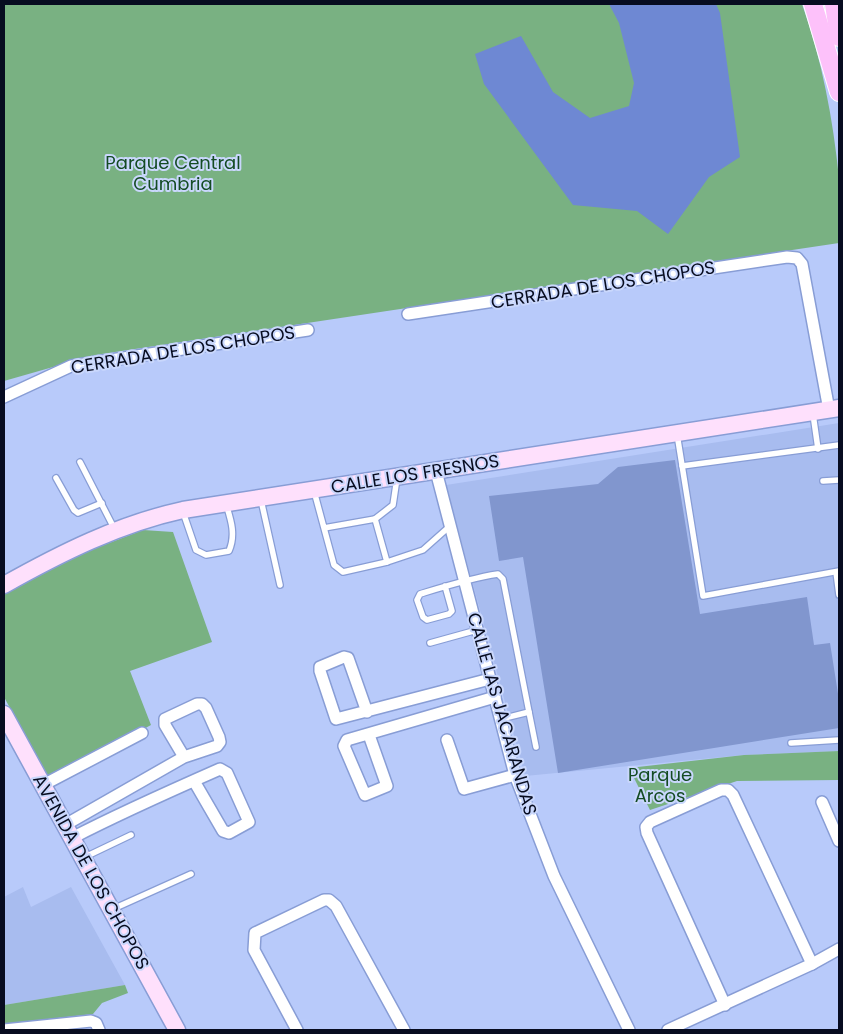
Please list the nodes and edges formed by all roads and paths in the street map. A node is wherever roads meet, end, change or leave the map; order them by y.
1 (813, 4) edge
2 (834, 4) edge
3 (839, 37) edge
4 (839, 92) edge
5 (408, 314) dead end
6 (308, 330) dead end
7 (4, 397) edge
8 (829, 411) edge
9 (677, 434) junction
10 (839, 445) edge
11 (818, 448) junction
12 (80, 462) dead end
13 (682, 466) junction
14 (436, 470) junction
15 (397, 477) junction
16 (56, 478) dead end
17 (839, 480) edge
18 (823, 481) dead end
19 (313, 490) junction
20 (261, 498) junction
21 (102, 503) junction
22 (226, 503) junction
23 (183, 510) junction
24 (375, 520) junction
25 (450, 526) junction
26 (324, 528) junction
27 (115, 530) junction
28 (387, 562) junction
29 (837, 572) edge
30 (464, 580) junction
31 (4, 585) edge
32 (280, 585) dead end
33 (445, 586) junction
34 (839, 591) edge
35 (477, 630) junction
36 (430, 642) dead end
37 (490, 679) junction
38 (495, 698) junction
39 (367, 712) junction
40 (529, 712) junction
41 (4, 714) edge
42 (501, 720) junction
43 (142, 733) dead end
44 (369, 734) junction
45 (447, 740) dead end
46 (839, 740) edge
47 (791, 743) dead end
48 (536, 747) dead end
49 (184, 757) junction
50 (515, 775) junction
51 (194, 781) junction
52 (43, 786) junction
53 (822, 802) dead end
54 (68, 831) junction
55 (131, 835) dead end
56 (839, 841) edge
57 (83, 858) junction
58 (191, 874) dead end
59 (111, 910) junction
60 (839, 949) edge
61 (812, 964) junction
62 (724, 1005) junction
63 (4, 1030) edge
64 (100, 1030) edge
65 (177, 1030) edge
66 (297, 1030) edge
67 (404, 1030) edge
68 (629, 1030) edge
69 (668, 1030) edge

1 - 4 main road
2 - 3 main road
5 - 8 street, CERRADA DE LOS CHOPOS
6 - 7 street, CERRADA DE LOS CHOPOS
8 - 9 street, CALLE LOS FRESNOS
8 - 11 lane
9 - 13 lane
9 - 14 street, CALLE LOS FRESNOS
10 - 11 lane
11 - 13 lane
12 - 21 lane
13 - 29 lane
14 - 15 street, CALLE LOS FRESNOS
14 - 25 street, CALLE LAS JACARANDAS
15 - 19 street, CALLE LOS FRESNOS
15 - 24 lane
16 - 21 lane
17 - 18 lane
19 - 20 street, CALLE LOS FRESNOS
19 - 26 lane
20 - 22 street, CALLE LOS FRESNOS
20 - 32 lane
21 - 27 lane
22 - 23 street, CALLE LOS FRESNOS
22 - 23 lane
23 - 27 street, CALLE LOS FRESNOS
24 - 26 lane
24 - 28 lane
25 - 28 lane
25 - 30 street, CALLE LAS JACARANDAS
26 - 28 lane
27 - 31 street, CALLE LOS FRESNOS
29 - 34 lane
30 - 33 lane
30 - 35 street, CALLE LAS JACARANDAS
30 - 40 lane
33 - 33 lane
35 - 36 lane
35 - 37 street, CALLE LAS JACARANDAS
37 - 38 street, CALLE LAS JACARANDAS
37 - 39 street
38 - 42 street, CALLE LAS JACARANDAS
38 - 44 street
39 - 39 street
40 - 42 lane
40 - 48 lane
41 - 52 street, AVENIDA DE LOS CHOPOS
42 - 50 street, CALLE LAS JACARANDAS
43 - 52 street
44 - 44 street
45 - 50 street
46 - 47 lane
49 - 49 street
49 - 54 street
50 - 68 street, CALLE LAS JACARANDAS
51 - 51 street
51 - 54 street
52 - 54 street, AVENIDA DE LOS CHOPOS
53 - 56 street
54 - 57 street, AVENIDA DE LOS CHOPOS
55 - 57 lane
57 - 59 street, AVENIDA DE LOS CHOPOS
58 - 59 lane
59 - 65 street, AVENIDA DE LOS CHOPOS
60 - 61 street
61 - 62 street
61 - 62 street
62 - 69 street
63 - 64 street
66 - 67 street

